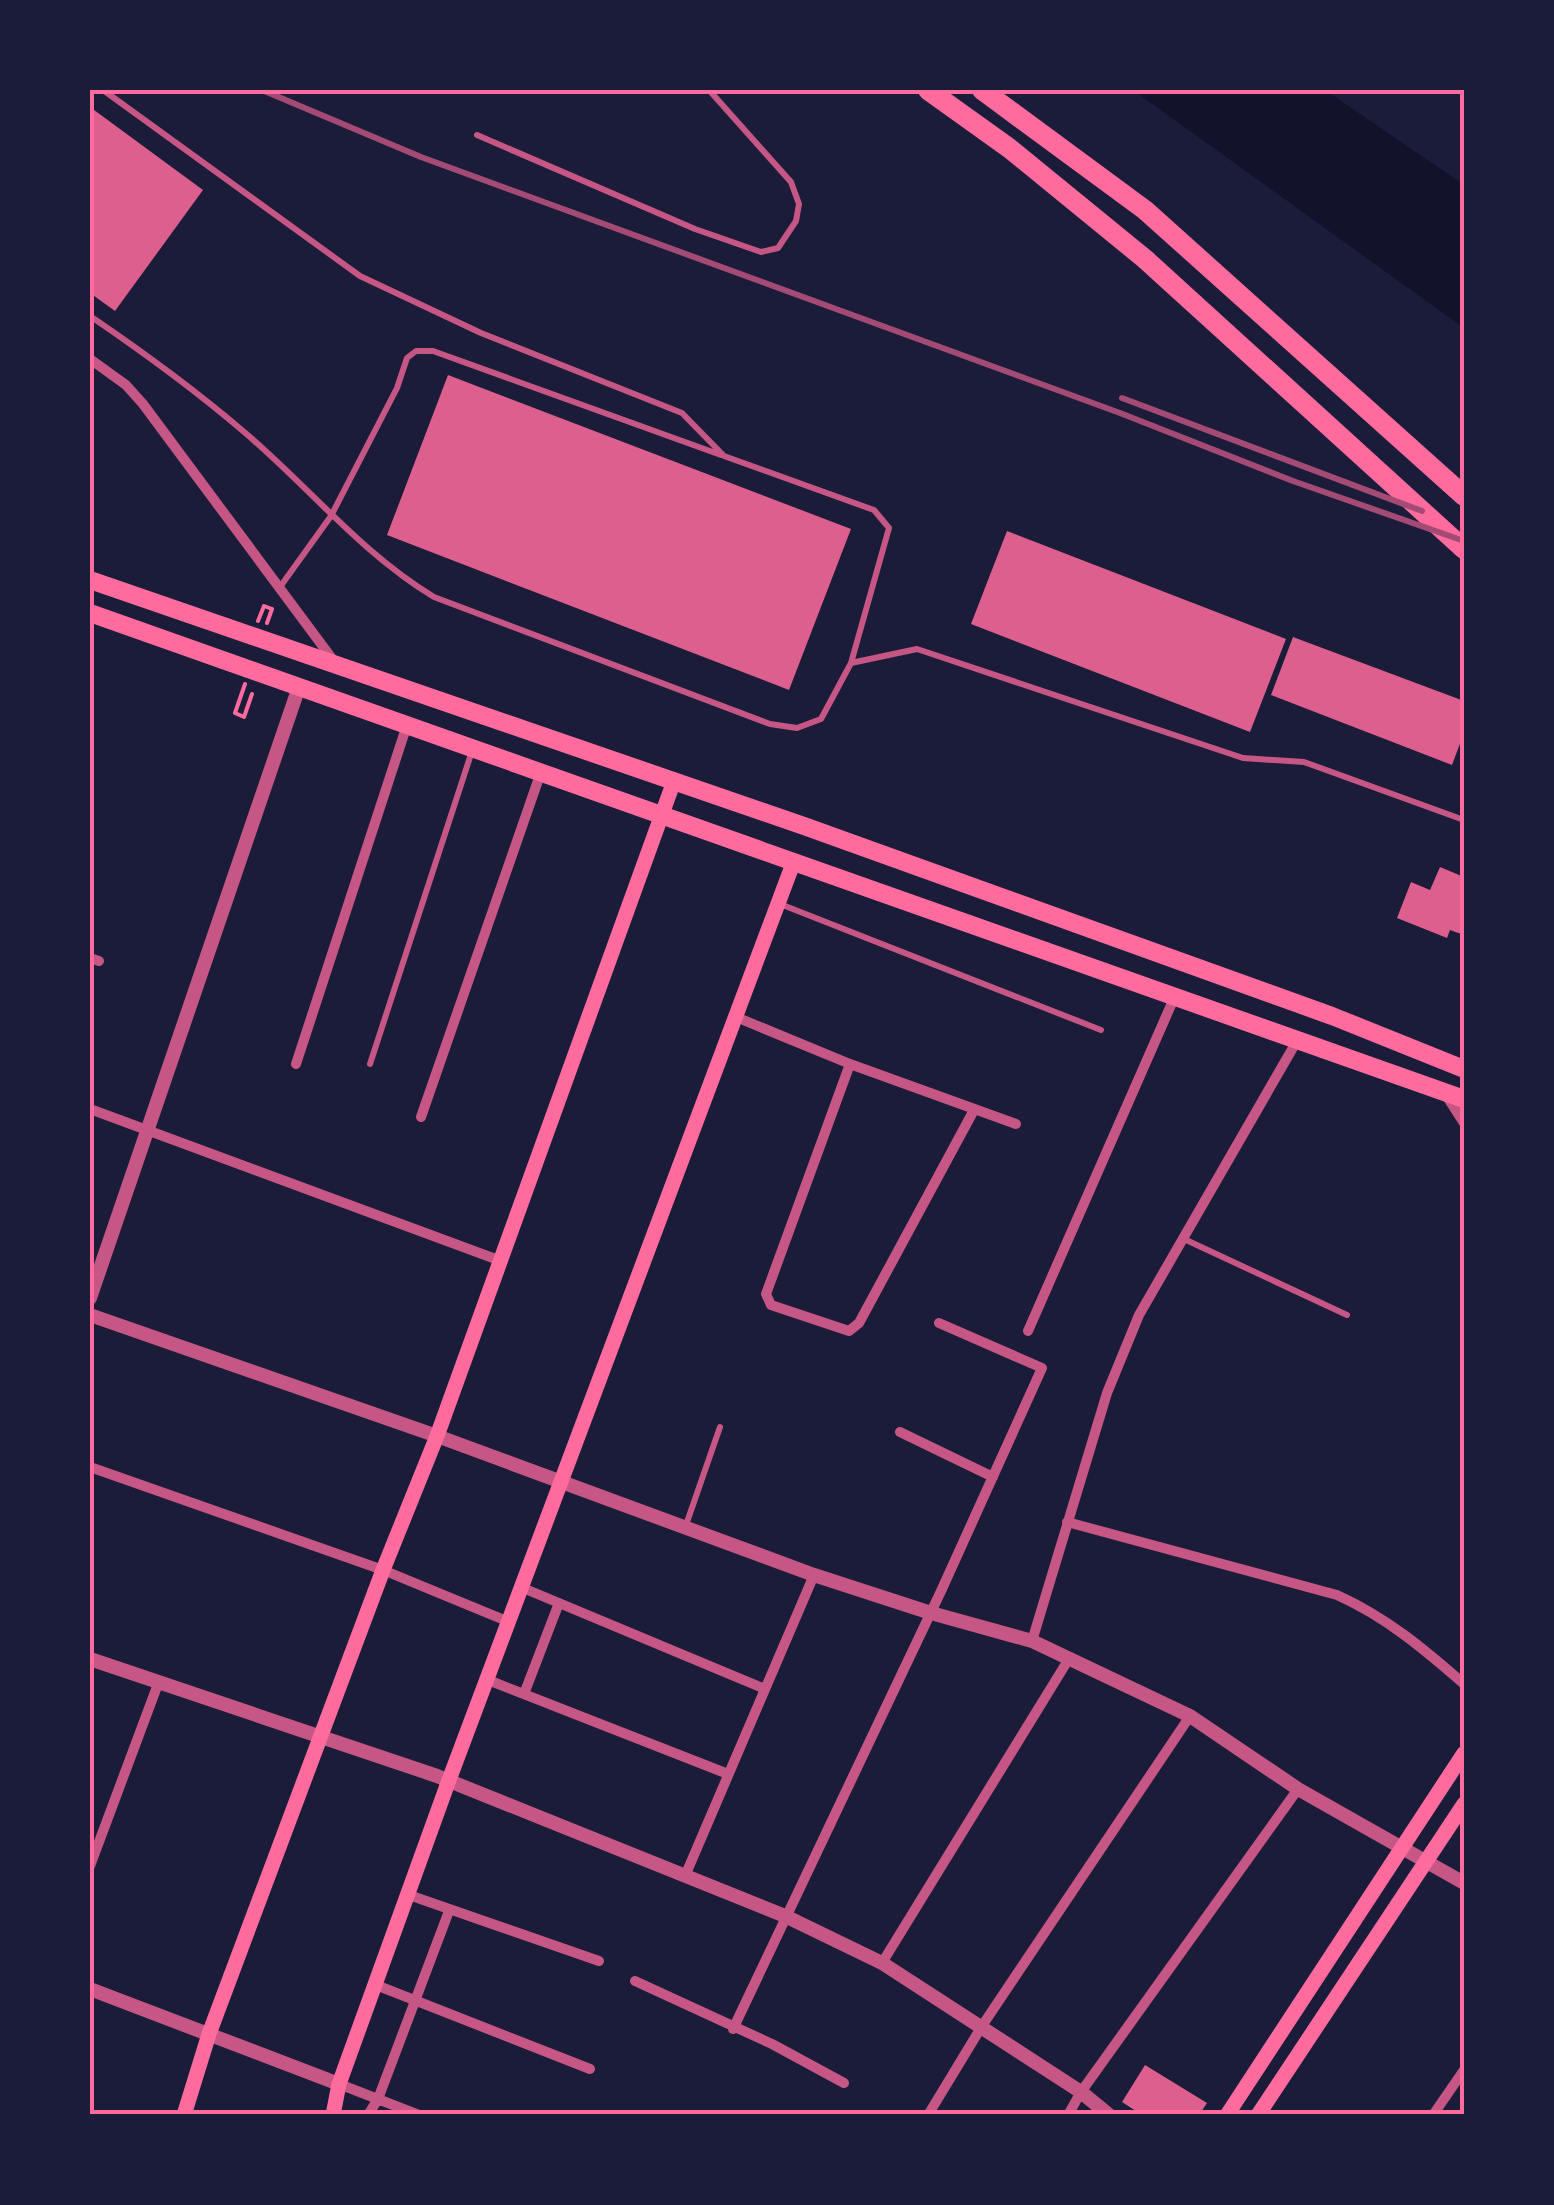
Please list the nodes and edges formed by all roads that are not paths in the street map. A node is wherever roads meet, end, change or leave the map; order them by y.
1 (103, 90) edge
2 (708, 90) edge
3 (928, 90) edge
4 (982, 90) edge
5 (478, 135) dead end
6 (90, 316) edge
7 (90, 359) edge
8 (724, 456) junction
9 (1464, 496) edge
10 (332, 516) junction
11 (1464, 548) edge
12 (90, 580) edge
13 (280, 588) junction
14 (90, 613) edge
15 (852, 663) junction
16 (336, 664) junction
17 (299, 687) junction
18 (407, 725) junction
19 (472, 748) junction
20 (541, 772) junction
21 (674, 782) junction
22 (662, 815) junction
23 (1464, 820) edge
24 (794, 862) junction
25 (779, 903) junction
26 (1176, 995) junction
27 (736, 1017) junction
28 (1101, 1030) dead end
29 (1298, 1038) junction
30 (296, 1064) dead end
31 (370, 1064) dead end
32 (850, 1064) junction
33 (1464, 1069) edge
34 (1442, 1090) junction
35 (1464, 1099) edge
36 (90, 1110) edge
37 (974, 1110) junction
38 (421, 1117) dead end
39 (1464, 1123) edge
40 (1016, 1124) dead end
41 (148, 1130) junction
42 (1184, 1240) junction
43 (500, 1260) junction
44 (90, 1298) edge
45 (1346, 1315) dead end
46 (90, 1316) edge
47 (940, 1323) dead end
48 (1028, 1331) dead end
49 (720, 1427) dead end
50 (900, 1432) dead end
51 (437, 1436) junction
52 (90, 1467) edge
53 (993, 1477) junction
54 (563, 1484) junction
55 (1068, 1522) junction
56 (686, 1526) junction
57 (384, 1570) junction
58 (814, 1575) junction
59 (522, 1588) junction
60 (559, 1602) junction
61 (931, 1613) junction
62 (510, 1622) junction
63 (1032, 1641) junction
64 (1070, 1656) junction
65 (90, 1659) edge
66 (488, 1680) junction
67 (158, 1684) junction
68 (1464, 1684) edge
69 (765, 1690) junction
70 (524, 1694) junction
71 (1190, 1716) junction
72 (322, 1738) junction
73 (1464, 1754) edge
74 (728, 1774) junction
75 (450, 1780) junction
76 (1298, 1789) junction
77 (1464, 1804) edge
78 (1402, 1846) junction
79 (1426, 1860) junction
80 (90, 1866) edge
81 (685, 1876) junction
82 (1464, 1883) edge
83 (410, 1895) junction
84 (450, 1911) junction
85 (785, 1916) junction
86 (599, 1960) dead end
87 (882, 1962) junction
88 (635, 1981) dead end
89 (376, 1985) junction
90 (90, 1988) edge
91 (417, 2000) junction
92 (982, 2026) junction
93 (733, 2029) junction
94 (209, 2034) junction
95 (590, 2069) dead end
96 (1464, 2070) edge
97 (844, 2083) dead end
98 (339, 2084) junction
99 (1081, 2092) junction
100 (378, 2100) junction
101 (184, 2115) edge
102 (333, 2115) edge
103 (368, 2115) edge
104 (419, 2115) edge
105 (928, 2115) edge
106 (1068, 2115) edge
107 (1109, 2115) edge
108 (1227, 2115) edge
109 (1258, 2115) edge
110 (1433, 2115) edge

1 - 8 lane
2 - 5 lane
3 - 11 highway
4 - 9 highway
6 - 10 lane
7 - 13 street
8 - 10 lane
8 - 15 lane
10 - 13 lane
10 - 15 lane
12 - 16 main road
13 - 16 street
14 - 17 main road
15 - 23 lane
16 - 21 main road
17 - 18 main road
17 - 41 street
18 - 19 main road
18 - 30 street
19 - 20 main road
19 - 31 lane
20 - 22 main road
20 - 38 street
21 - 22 main road
21 - 33 main road
22 - 24 main road
22 - 43 main road
24 - 25 main road
24 - 26 main road
25 - 27 main road
25 - 28 lane
26 - 29 main road
26 - 48 street
27 - 32 street
27 - 54 main road
29 - 34 main road
29 - 42 street
32 - 37 street
32 - 37 street
34 - 35 main road
34 - 39 street
36 - 41 street
37 - 40 street
41 - 43 street
41 - 44 street
42 - 45 lane
42 - 55 street
43 - 51 main road
46 - 51 street
47 - 53 street
49 - 56 lane
50 - 53 street
51 - 54 street
51 - 57 main road
52 - 57 street
53 - 61 street
54 - 56 street
54 - 59 main road
55 - 63 street
55 - 68 street
56 - 58 street
57 - 62 street
57 - 72 main road
58 - 61 street
58 - 69 street
59 - 60 street
59 - 62 main road
60 - 69 street
60 - 70 street
61 - 63 street
61 - 85 street
62 - 66 main road
63 - 64 street
64 - 71 street
64 - 87 street
65 - 67 street
66 - 70 street
66 - 75 main road
67 - 72 street
67 - 80 street
69 - 74 street
70 - 74 street
71 - 76 street
71 - 92 street
72 - 75 street
72 - 94 main road
73 - 78 main road
74 - 81 street
75 - 81 street
75 - 83 main road
76 - 78 street
76 - 99 street
77 - 79 main road
78 - 79 street
78 - 108 main road
79 - 82 street
79 - 109 main road
81 - 85 street
83 - 84 street
83 - 89 main road
84 - 86 street
84 - 91 street
85 - 87 street
85 - 93 street
87 - 92 street
88 - 93 street
89 - 91 street
89 - 98 main road
90 - 94 street
91 - 95 street
91 - 100 street
92 - 99 street
92 - 105 street
93 - 97 street
94 - 98 street
94 - 101 main road
96 - 110 street
98 - 100 street
98 - 102 main road
99 - 106 street
99 - 107 street
100 - 103 street
100 - 104 street

